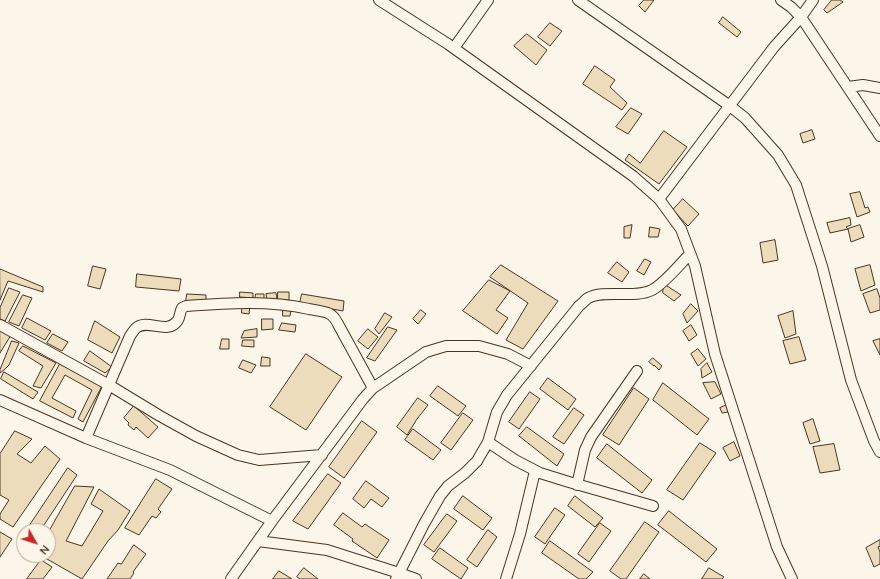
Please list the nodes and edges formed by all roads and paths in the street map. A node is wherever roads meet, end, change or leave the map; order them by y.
1 (379, 0) edge
2 (488, 0) edge
3 (578, 0) edge
4 (781, 0) edge
5 (814, 0) edge
6 (801, 17) junction
7 (454, 48) junction
8 (848, 87) junction
9 (880, 88) edge
10 (730, 106) junction
11 (880, 136) edge
12 (659, 199) junction
13 (690, 254) junction
14 (0, 325) edge
15 (531, 366) junction
16 (637, 371) dead end
17 (109, 385) junction
18 (373, 388) junction
19 (0, 400) edge
20 (86, 438) junction
21 (488, 442) junction
22 (880, 452) edge
23 (322, 455) junction
24 (535, 471) junction
25 (577, 485) junction
26 (653, 506) dead end
27 (272, 521) junction
28 (258, 542) junction
29 (397, 576) edge
30 (231, 579) edge
31 (416, 579) edge
32 (506, 579) edge
33 (792, 579) edge

1 - 7 street
2 - 7 street
3 - 10 street
4 - 6 street
5 - 6 street
6 - 8 street
6 - 10 street
7 - 12 street
8 - 9 street
8 - 11 street
10 - 12 street
10 - 22 street
12 - 13 street
13 - 15 street
13 - 33 street
14 - 17 street
15 - 18 street
15 - 21 street
16 - 25 street
17 - 18 street
17 - 20 street
17 - 23 street
18 - 23 street
19 - 20 street
20 - 27 street
21 - 24 street
21 - 29 street
23 - 27 street
24 - 25 street
24 - 32 street
25 - 26 street
27 - 28 street
28 - 29 street
28 - 30 street
29 - 31 street

